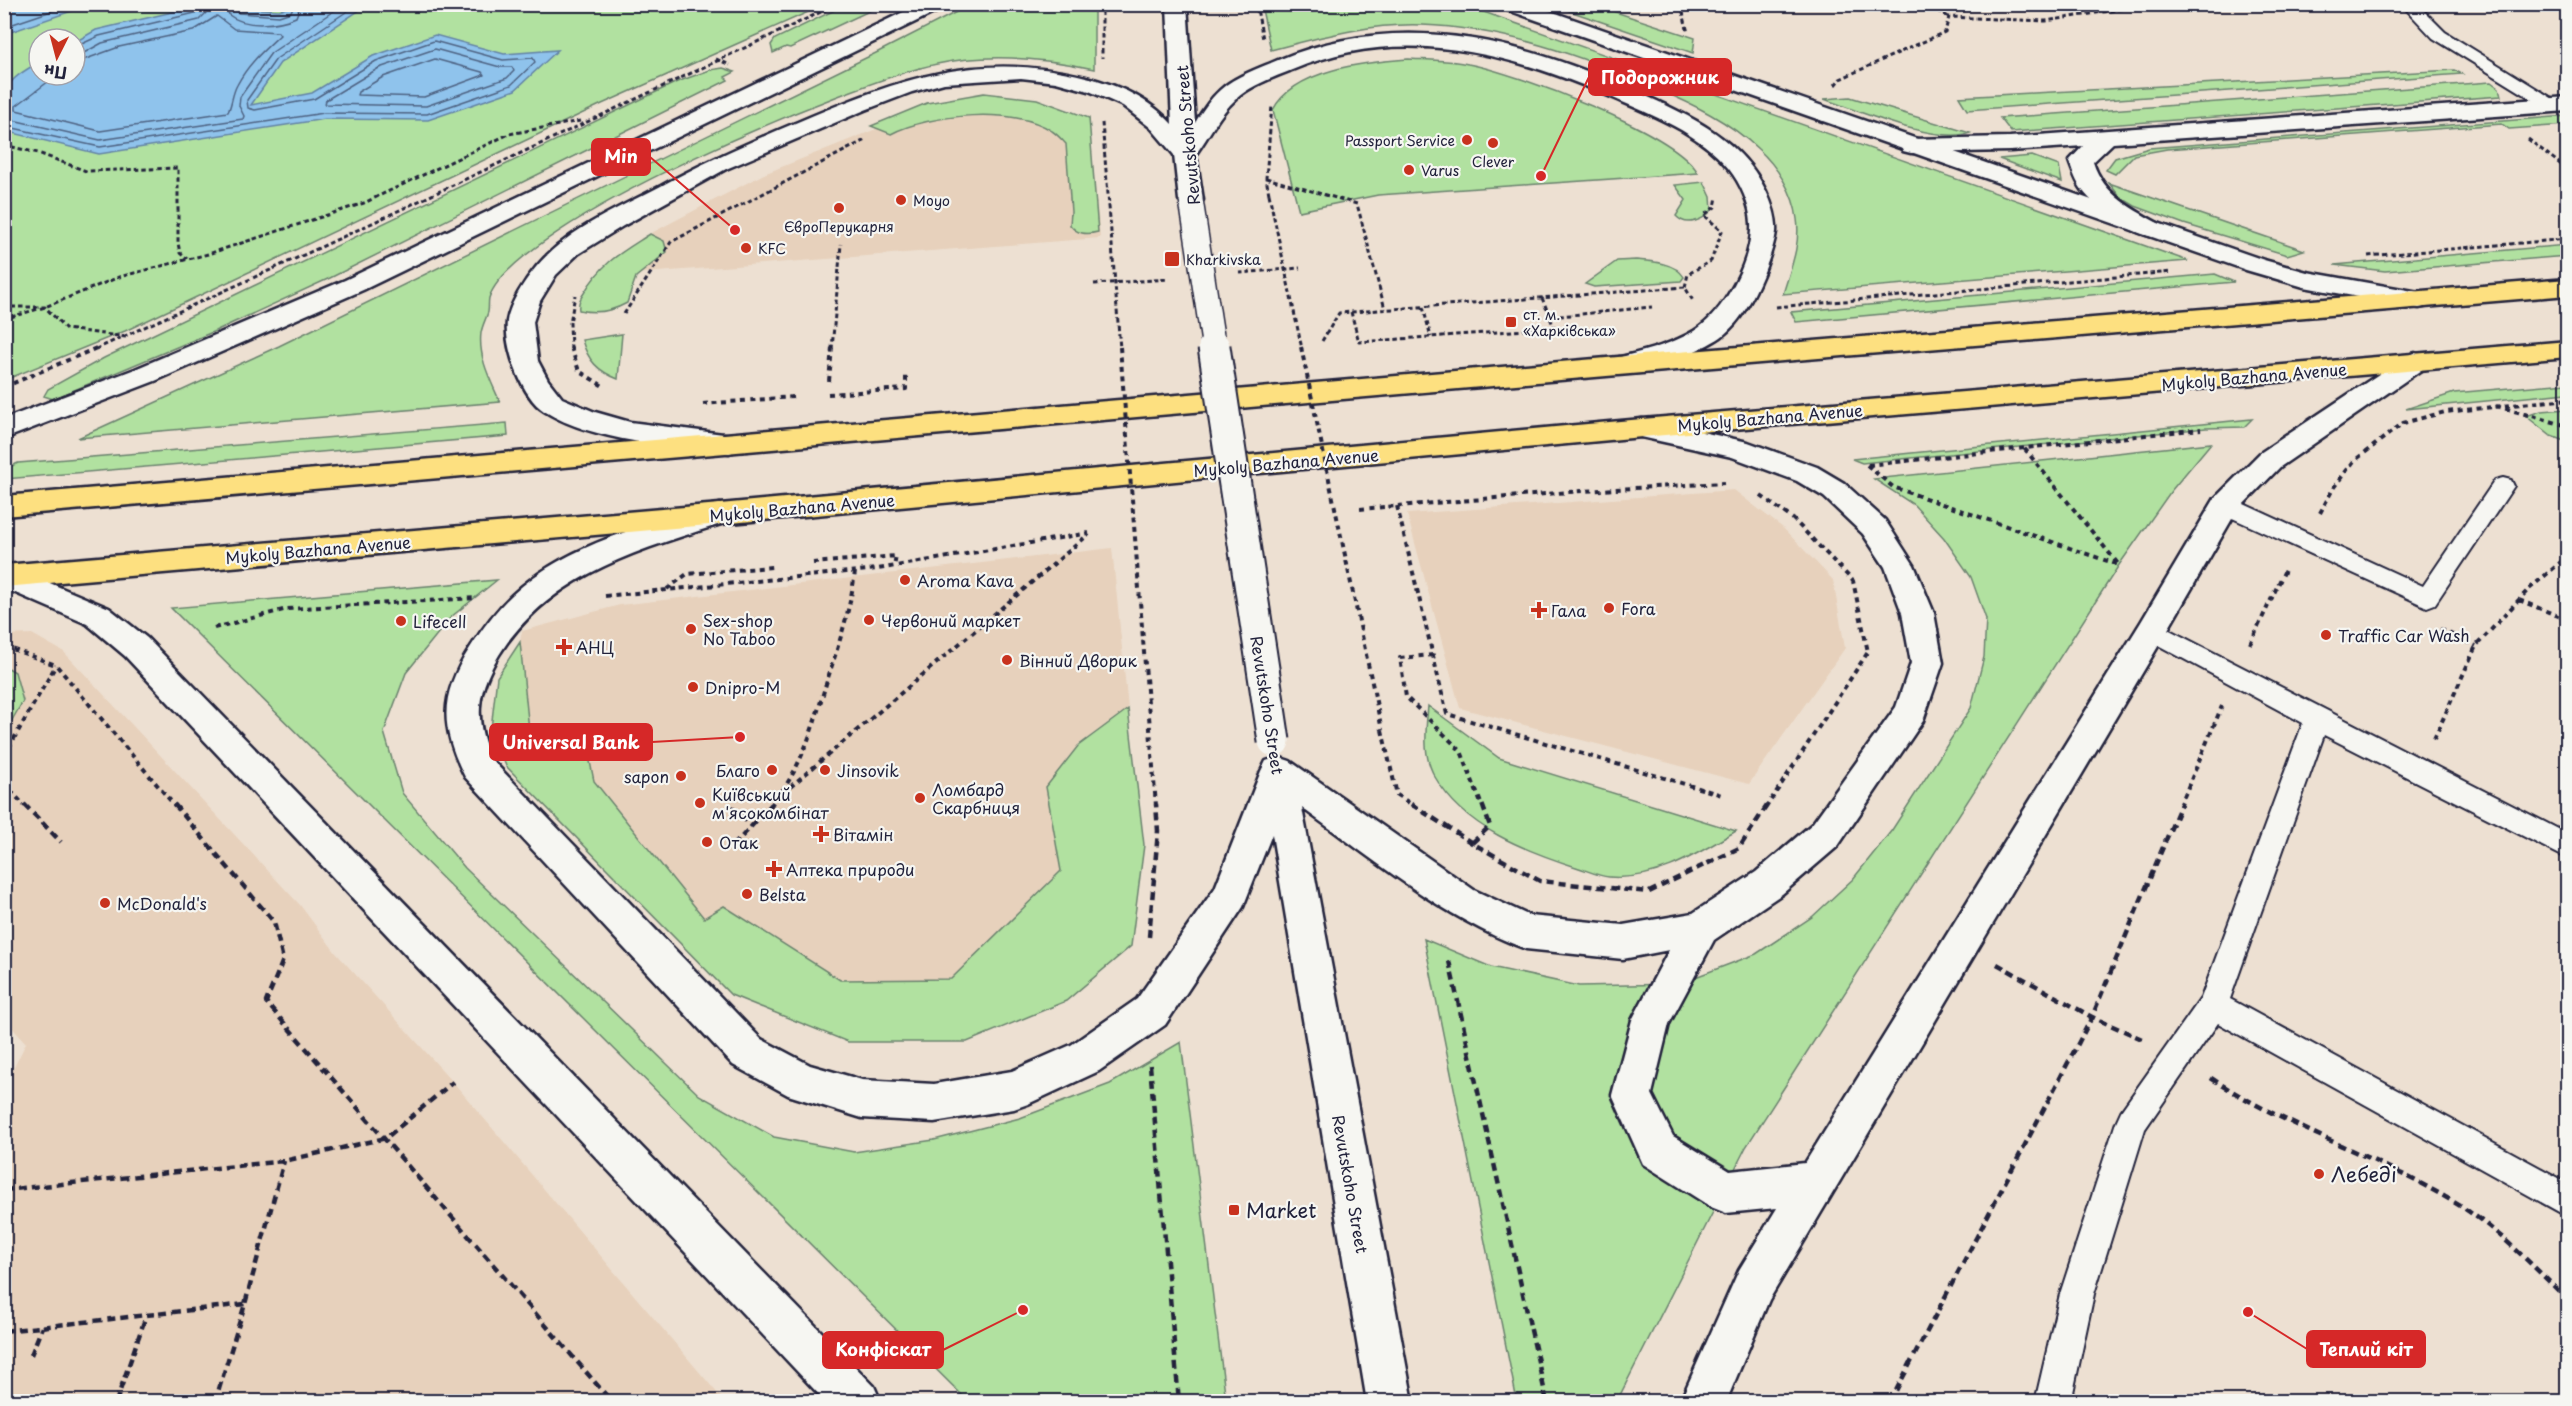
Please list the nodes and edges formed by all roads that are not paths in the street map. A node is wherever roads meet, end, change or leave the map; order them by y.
1 (937, 4) edge
2 (1177, 4) edge
3 (1509, 4) edge
4 (2408, 4) edge
5 (2561, 104) edge
6 (2107, 137) junction
7 (1911, 146) junction
8 (1185, 154) junction
9 (2156, 232) junction
10 (2568, 287) edge
11 (2419, 300) junction
12 (2568, 349) edge
13 (2415, 362) junction
14 (1618, 366) junction
15 (1642, 428) junction
16 (4, 430) edge
17 (736, 444) junction
18 (2503, 486) dead end
19 (2225, 505) junction
20 (4, 506) edge
21 (720, 514) junction
22 (6, 576) edge
23 (2152, 630) junction
24 (2317, 719) junction
25 (1276, 756) junction
26 (2568, 848) edge
27 (1701, 928) junction
28 (2213, 1005) junction
29 (1815, 1184) junction
30 (2568, 1201) edge
31 (858, 1401) edge
32 (1390, 1401) edge
33 (1703, 1401) edge
34 (2054, 1401) edge

1 - 16 street
2 - 8 street, Revutskoho Street
3 - 7 street
4 - 5 lane
5 - 6 street
6 - 7 street
6 - 9 street
7 - 9 street
8 - 14 street
8 - 17 street
8 - 25 street, Revutskoho Street, bridge
9 - 11 street
10 - 11 highway
11 - 14 highway
12 - 13 highway, Mykoly Bazhana Avenue
13 - 15 highway, Mykoly Bazhana Avenue
13 - 19 street
14 - 17 highway
15 - 21 highway, Mykoly Bazhana Avenue
15 - 27 street
17 - 20 highway
18 - 19 lane
19 - 23 street
21 - 22 highway, Mykoly Bazhana Avenue
21 - 25 street
22 - 31 street
23 - 24 lane
23 - 29 street
24 - 26 lane
24 - 28 lane
25 - 27 street
25 - 32 street, Revutskoho Street
27 - 29 street
28 - 30 lane
28 - 34 lane
29 - 33 street

